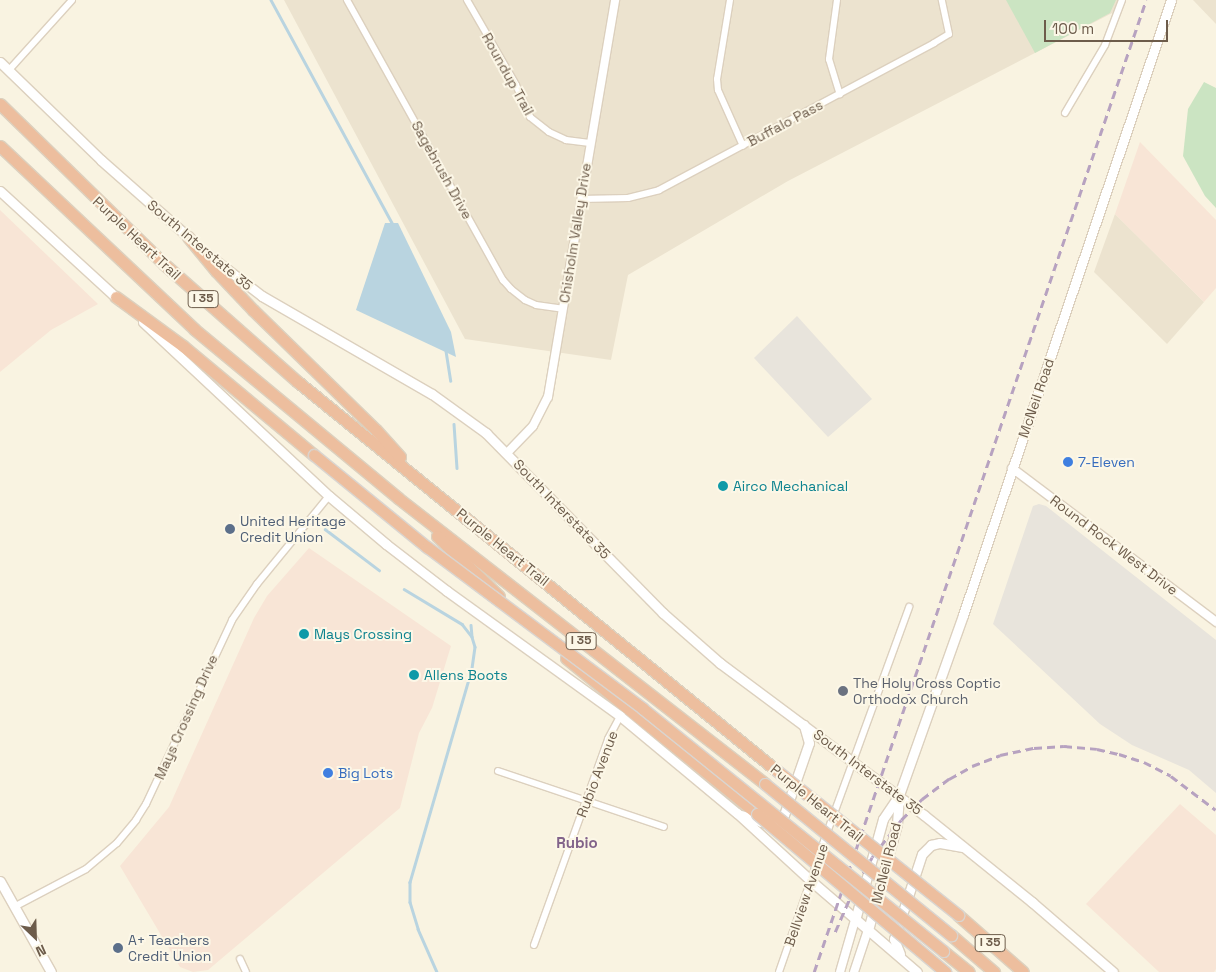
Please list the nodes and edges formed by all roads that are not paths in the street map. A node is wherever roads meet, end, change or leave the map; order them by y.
1 (72, 0) edge
2 (347, 0) edge
3 (467, 0) edge
4 (615, 0) edge
5 (730, 0) edge
6 (836, 0) edge
7 (942, 0) edge
8 (1122, 0) edge
9 (1171, 0) edge
10 (0, 62) edge
11 (8, 70) junction
12 (840, 94) junction
13 (0, 104) edge
14 (1065, 113) dead end
15 (590, 143) junction
16 (0, 146) edge
17 (743, 146) junction
18 (0, 191) edge
19 (581, 199) junction
20 (188, 237) junction
21 (116, 296) junction
22 (563, 309) junction
23 (507, 453) junction
24 (1012, 468) junction
25 (419, 479) junction
26 (330, 496) junction
27 (398, 498) junction
28 (909, 607) dead end
29 (1216, 622) edge
30 (620, 716) junction
31 (804, 725) junction
32 (853, 761) junction
33 (498, 771) dead end
34 (899, 795) junction
35 (586, 801) junction
36 (736, 813) junction
37 (664, 827) dead end
38 (965, 848) junction
39 (810, 880) junction
40 (0, 881) edge
41 (14, 907) junction
42 (856, 920) junction
43 (868, 930) junction
44 (534, 945) dead end
45 (240, 959) dead end
46 (903, 960) junction
47 (51, 972) edge
48 (246, 972) edge
49 (779, 972) edge
50 (840, 972) edge
51 (854, 972) edge
52 (917, 972) edge
53 (945, 972) edge
54 (969, 972) edge
55 (994, 972) edge
56 (1023, 972) edge
57 (1113, 972) edge

1 - 11 street
2 - 22 street, Sagebrush Drive
3 - 15 street, Roundup Trail
4 - 15 street, Chisholm Valley Drive
5 - 17 street
6 - 12 street
7 - 12 street, Buffalo Pass
8 - 14 street
9 - 24 main road, McNeil Road
10 - 11 main road, South Interstate 35
11 - 20 main road, South Interstate 35
12 - 17 street, Buffalo Pass
13 - 25 highway, Purple Heart Trail / I 35
15 - 19 street, Chisholm Valley Drive
16 - 27 highway, Purple Heart Trail / I 35
17 - 19 street, Buffalo Pass
18 - 21 main road
19 - 22 street, Chisholm Valley Drive
20 - 23 main road, South Interstate 35
20 - 25 highway
21 - 26 main road
21 - 54 highway, bridge
22 - 23 street, Chisholm Valley Drive
23 - 31 main road, South Interstate 35
24 - 29 street, Round Rock West Drive
24 - 34 main road, McNeil Road
25 - 56 highway, Purple Heart Trail / I 35, bridge
26 - 30 main road
26 - 41 street, Mays Crossing Drive
27 - 53 highway, bridge
27 - 55 highway, Purple Heart Trail / I 35, bridge
28 - 32 street, Bellview Avenue
30 - 35 street, Rubio Avenue
30 - 36 main road
31 - 32 main road, South Interstate 35
31 - 36 main road
32 - 34 main road, South Interstate 35
32 - 39 street, Bellview Avenue
33 - 35 street
34 - 38 main road, South Interstate 35
34 - 42 main road, McNeil Road
34 - 43 main road, McNeil Road
35 - 37 street
35 - 44 street, Rubio Avenue
36 - 39 main road
38 - 46 main road
38 - 57 main road, South Interstate 35
39 - 42 main road
39 - 49 street, Bellview Avenue
40 - 41 main road
41 - 47 main road
42 - 43 main road
42 - 50 street
43 - 46 main road
43 - 51 street
45 - 48 street
46 - 52 main road

